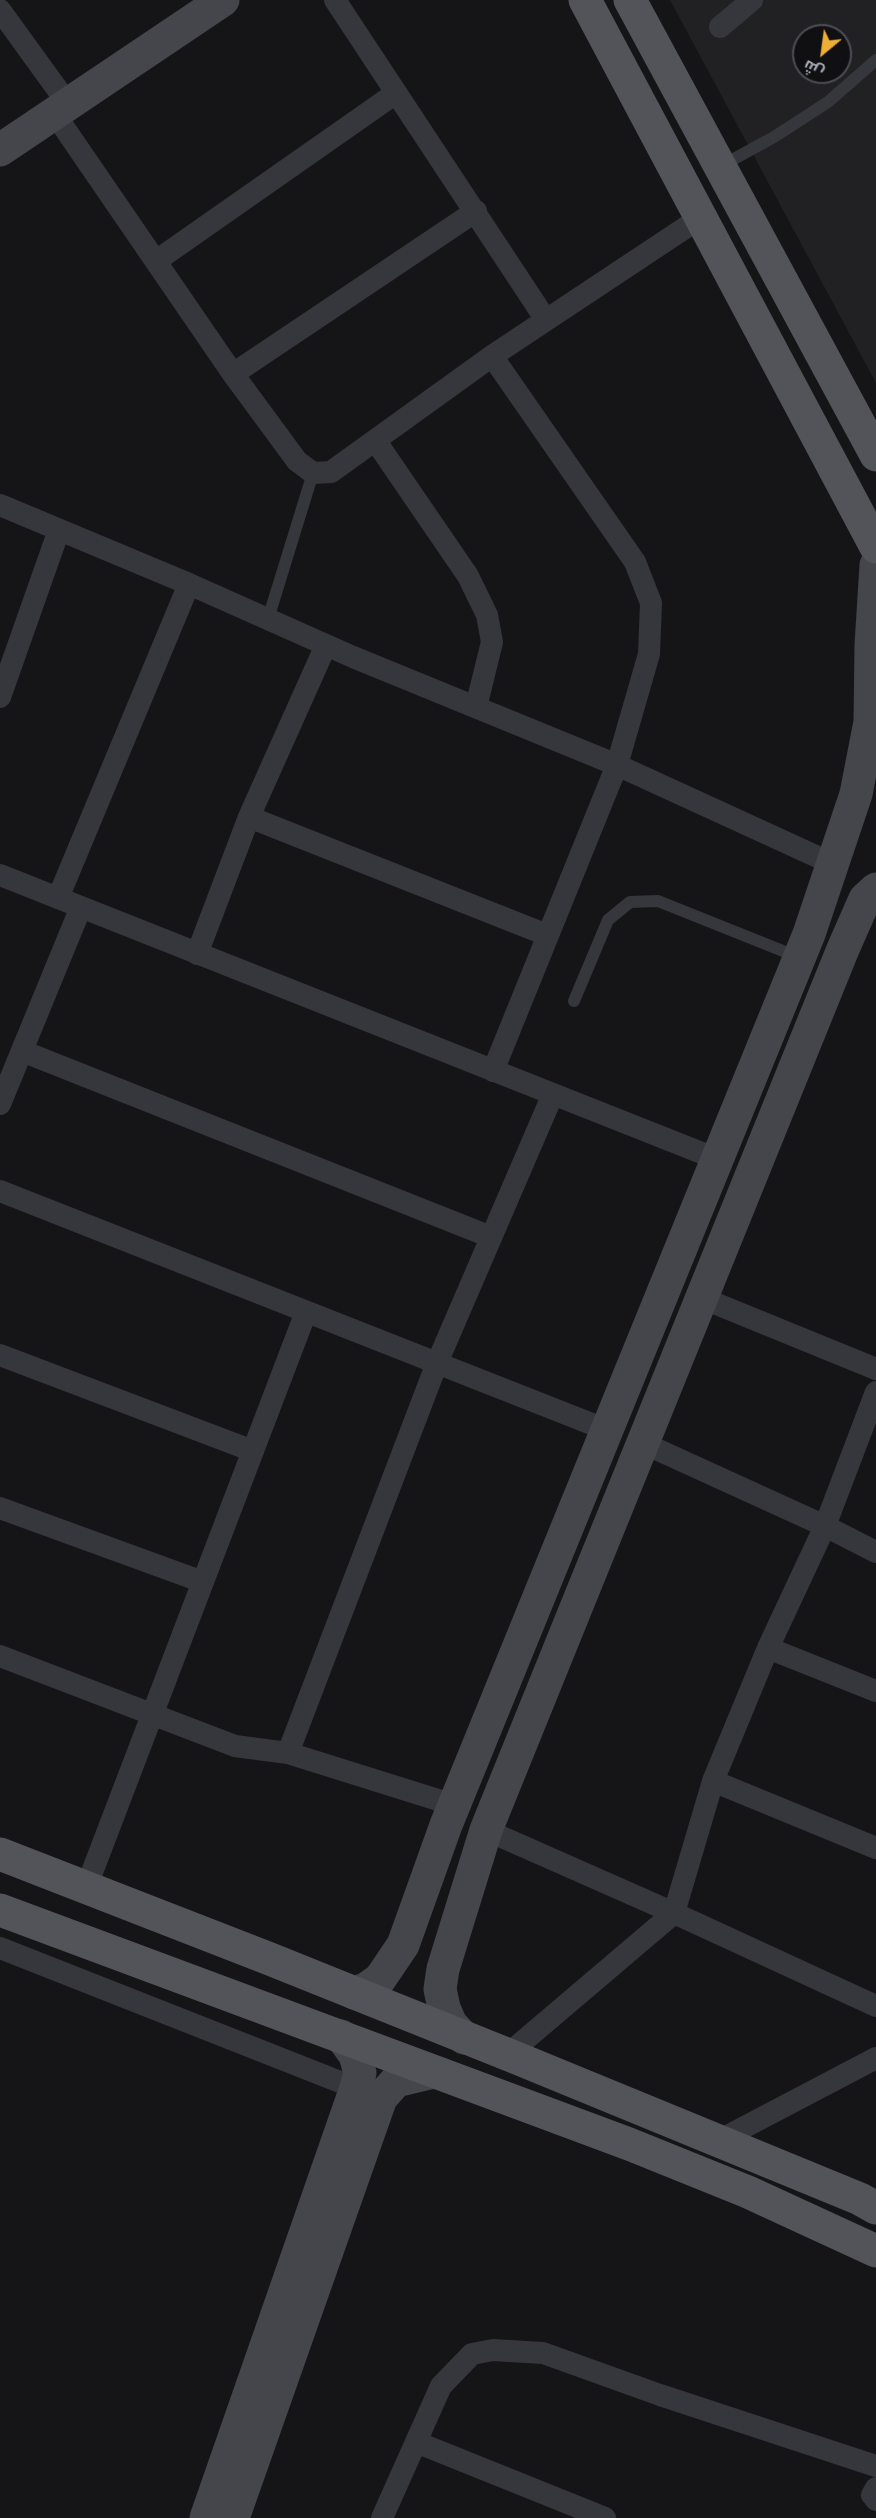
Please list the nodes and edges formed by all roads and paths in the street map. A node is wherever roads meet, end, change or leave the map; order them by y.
1 (223, 0) edge
2 (335, 0) edge
3 (585, 0) edge
4 (630, 0) edge
5 (752, 0) edge
6 (0, 10) edge
7 (720, 27) dead end
8 (876, 60) edge
9 (396, 93) junction
10 (61, 109) junction
11 (0, 150) edge
12 (720, 166) junction
13 (476, 211) junction
14 (700, 218) junction
15 (760, 240) junction
16 (722, 258) junction
17 (156, 261) junction
18 (546, 320) junction
19 (492, 356) junction
20 (233, 374) junction
21 (375, 440) junction
22 (874, 444) edge
23 (313, 473) junction
24 (0, 505) edge
25 (59, 530) junction
26 (876, 547) edge
27 (876, 565) edge
28 (189, 584) junction
29 (268, 619) junction
30 (326, 645) junction
31 (0, 697) edge
32 (476, 707) junction
33 (617, 765) junction
34 (249, 817) junction
35 (833, 864) junction
36 (0, 875) edge
37 (876, 888) edge
38 (58, 898) junction
39 (81, 907) junction
40 (548, 934) junction
41 (804, 946) junction
42 (843, 949) junction
43 (197, 954) junction
44 (574, 1001) dead end
45 (22, 1051) junction
46 (493, 1071) junction
47 (553, 1094) junction
48 (0, 1104) edge
49 (717, 1159) junction
50 (0, 1191) edge
51 (491, 1238) junction
52 (702, 1298) junction
53 (306, 1312) junction
54 (641, 1347) junction
55 (0, 1354) edge
56 (437, 1363) junction
57 (675, 1363) junction
58 (876, 1369) edge
59 (876, 1392) edge
60 (607, 1430) junction
61 (643, 1443) junction
62 (253, 1451) junction
63 (0, 1508) edge
64 (825, 1526) junction
65 (876, 1551) edge
66 (203, 1582) junction
67 (768, 1648) junction
68 (0, 1656) edge
69 (876, 1691) edge
70 (152, 1714) junction
71 (288, 1753) junction
72 (713, 1781) junction
73 (454, 1805) junction
74 (486, 1830) junction
75 (876, 1848) edge
76 (0, 1854) edge
77 (86, 1888) junction
78 (0, 1910) edge
79 (674, 1913) junction
80 (0, 1948) edge
81 (311, 1976) junction
82 (354, 1993) junction
83 (876, 2006) edge
84 (298, 2020) junction
85 (340, 2036) junction
86 (464, 2038) junction
87 (513, 2057) junction
88 (876, 2058) edge
89 (434, 2072) junction
90 (369, 2093) junction
91 (507, 2098) junction
92 (718, 2141) junction
93 (871, 2200) edge
94 (876, 2252) edge
95 (416, 2442) junction
96 (876, 2466) edge
97 (876, 2488) edge
98 (876, 2500) edge
99 (206, 2518) edge
100 (233, 2518) edge
101 (382, 2518) edge
102 (605, 2518) edge

1 - 10 main road
2 - 9 street
3 - 14 main road
4 - 12 main road
5 - 7 street
6 - 10 street
8 - 12 lane
9 - 13 street
9 - 17 street
10 - 11 main road
10 - 17 street
12 - 15 main road
13 - 18 street
13 - 20 street
14 - 16 main road
14 - 18 street
15 - 16 main road
15 - 22 main road
16 - 26 main road
17 - 20 street
18 - 19 street
19 - 21 street
19 - 33 street
20 - 23 street
21 - 23 street
21 - 32 street
23 - 29 lane
24 - 25 street
25 - 28 street
25 - 31 street
27 - 35 main road
28 - 29 street
28 - 38 street
29 - 30 street
30 - 32 street
30 - 34 street
32 - 33 street
33 - 35 street
33 - 40 street
34 - 40 street
34 - 43 street
35 - 41 main road
36 - 38 street
37 - 42 main road
38 - 39 street
39 - 43 street
39 - 45 street
40 - 46 street
41 - 42 main road
41 - 44 lane
41 - 49 main road
42 - 52 main road
43 - 46 street
45 - 48 street
45 - 51 street
46 - 47 street
47 - 49 street
47 - 51 street
49 - 54 main road
50 - 53 street
51 - 56 street
52 - 57 main road
52 - 58 street
53 - 56 street
53 - 62 street
54 - 57 main road
54 - 60 main road
55 - 62 street
56 - 60 street
56 - 71 street
57 - 61 main road
59 - 64 street
60 - 73 main road
61 - 64 street
61 - 74 main road
62 - 66 street
63 - 66 street
64 - 65 street
64 - 67 street
66 - 70 street
67 - 69 street
67 - 72 street
68 - 70 street
70 - 71 street
70 - 77 street
71 - 73 street
72 - 75 street
72 - 79 street
73 - 82 main road
74 - 79 street
74 - 86 main road
76 - 77 main road
77 - 81 main road
78 - 84 main road
79 - 83 street
79 - 87 street
80 - 90 street
81 - 82 main road
81 - 84 main road
82 - 86 main road
84 - 85 main road
85 - 89 main road
85 - 90 main road
86 - 87 main road
87 - 91 main road
87 - 92 main road
88 - 92 street
89 - 90 main road
89 - 91 main road
90 - 99 main road
90 - 100 main road
91 - 94 main road
92 - 93 main road
95 - 96 street
95 - 101 street
95 - 102 street
97 - 98 street

